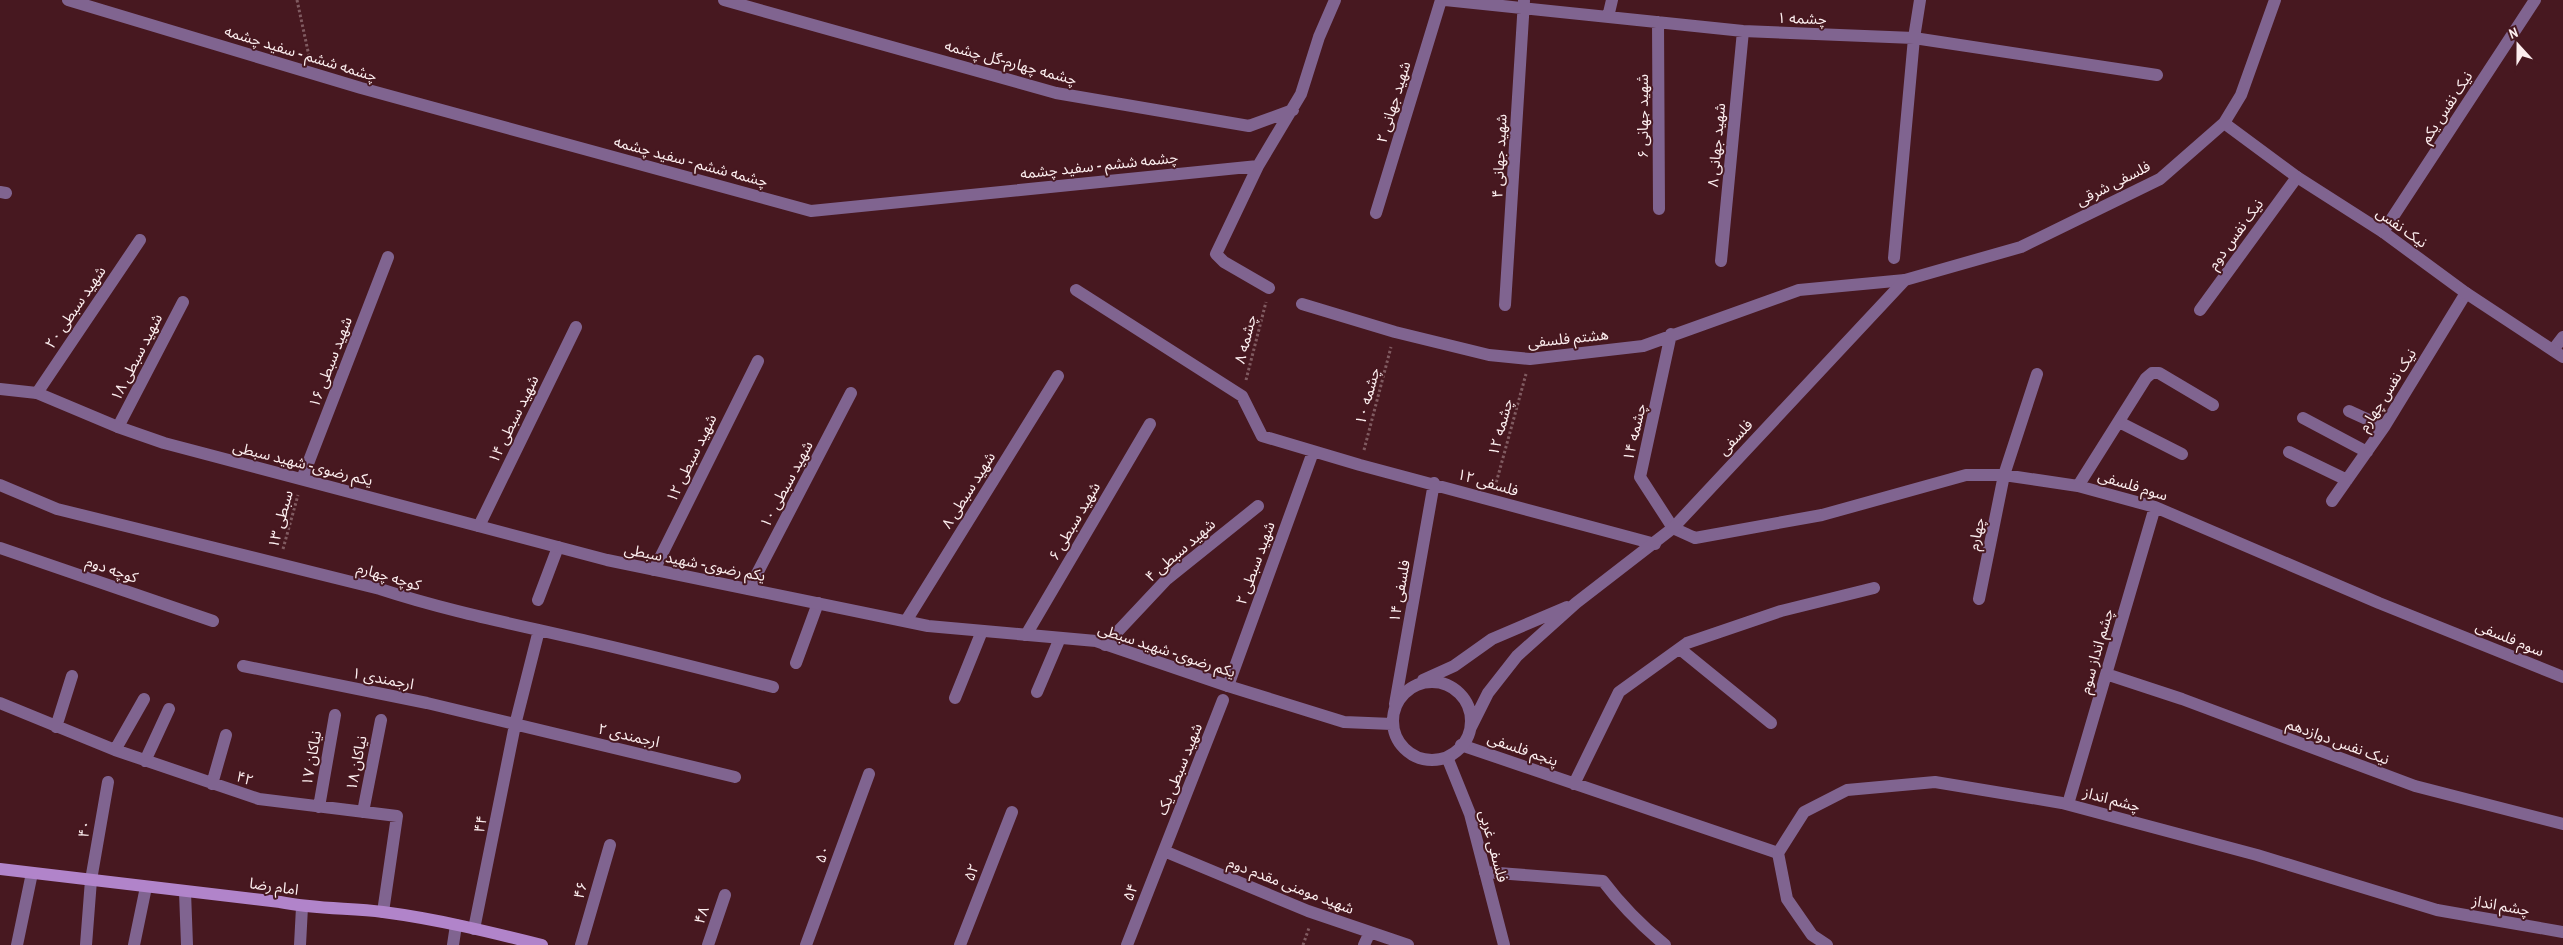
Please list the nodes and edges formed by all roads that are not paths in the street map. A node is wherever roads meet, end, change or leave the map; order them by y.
1 (68, 0) edge
2 (724, 0) edge
3 (1336, 0) edge
4 (1441, 0) edge
5 (1445, 0) edge
6 (1612, 0) edge
7 (1920, 0) edge
8 (2275, 0) edge
9 (2536, 0) edge
10 (1523, 4) edge
11 (1608, 17) junction
12 (1658, 22) junction
13 (1743, 32) junction
14 (1914, 38) junction
15 (2157, 75) dead end
16 (1292, 110) junction
17 (2224, 123) junction
18 (1258, 166) junction
19 (2297, 177) junction
20 (1659, 209) dead end
21 (1376, 213) dead end
22 (2383, 232) junction
23 (140, 240) dead end
24 (388, 257) dead end
25 (1894, 258) dead end
26 (1721, 261) dead end
27 (1905, 280) junction
28 (1269, 288) road end
29 (1076, 290) dead end
30 (2466, 293) junction
31 (183, 302) dead end
32 (1302, 304) dead end
33 (1505, 305) dead end
34 (2200, 310) dead end
35 (576, 327) dead end
36 (1671, 334) junction
37 (2563, 337) edge
38 (2558, 354) edge
39 (758, 361) dead end
40 (2038, 374) dead end
41 (1058, 376) dead end
42 (0, 389) edge
43 (37, 392) junction
44 (851, 394) dead end
45 (2213, 405) dead end
46 (2350, 411) dead end
47 (2304, 418) dead end
48 (2118, 422) junction
49 (1150, 424) dead end
50 (118, 427) junction
51 (2384, 427) junction
52 (1313, 452) junction
53 (2289, 452) dead end
54 (2367, 452) junction
55 (2182, 454) dead end
56 (2004, 476) junction
57 (302, 480) junction
58 (2347, 480) junction
59 (1434, 483) junction
60 (0, 485) edge
61 (2078, 486) junction
62 (2332, 501) dead end
63 (1258, 506) dead end
64 (2155, 507) junction
65 (479, 526) junction
66 (1673, 528) junction
67 (1655, 544) junction
68 (558, 547) junction
69 (0, 548) edge
70 (654, 570) junction
71 (1874, 588) dead end
72 (749, 589) junction
73 (1980, 599) dead end
74 (538, 600) dead end
75 (818, 603) junction
76 (1576, 603) junction
77 (214, 621) dead end
78 (906, 621) junction
79 (538, 630) junction
80 (982, 631) junction
81 (1026, 635) junction
82 (1060, 638) junction
83 (1106, 645) junction
84 (1680, 649) junction
85 (796, 663) dead end
86 (243, 666) dead end
87 (2106, 674) junction
88 (72, 676) dead end
89 (2563, 677) edge
90 (1416, 684) junction
91 (1228, 686) junction
92 (773, 687) dead end
93 (1037, 692) dead end
94 (956, 698) dead end
95 (144, 700) dead end
96 (1223, 700) dead end
97 (0, 704) edge
98 (1395, 704) junction
99 (169, 709) dead end
100 (336, 715) dead end
101 (381, 720) dead end
102 (1392, 724) junction
103 (1771, 724) dead end
104 (515, 725) junction
105 (1471, 726) junction
106 (56, 727) junction
107 (226, 735) dead end
108 (1461, 746) junction
109 (115, 750) junction
110 (1447, 757) junction
111 (145, 761) junction
112 (869, 774) dead end
113 (735, 777) dead end
114 (108, 782) dead end
115 (212, 784) junction
116 (1574, 784) junction
117 (2068, 804) junction
118 (320, 807) junction
119 (363, 812) junction
120 (1012, 812) dead end
121 (2563, 824) edge
122 (610, 845) dead end
123 (1164, 850) junction
124 (1778, 853) junction
125 (0, 870) edge
126 (1484, 872) junction
127 (32, 873) junction
128 (91, 880) junction
129 (146, 888) junction
130 (185, 892) junction
131 (725, 896) dead end
132 (302, 906) junction
133 (383, 912) junction
134 (456, 925) junction
135 (474, 929) junction
136 (1370, 932) junction
137 (2563, 932) edge
138 (17, 945) edge
139 (86, 945) edge
140 (134, 945) edge
141 (187, 945) edge
142 (300, 945) edge
143 (453, 945) edge
144 (542, 945) edge
145 (580, 945) edge
146 (708, 945) edge
147 (806, 945) edge
148 (960, 945) edge
149 (1127, 945) edge
150 (1364, 945) edge
151 (1408, 945) edge
152 (1504, 945) edge
153 (1665, 945) edge
154 (1827, 945) edge

1 - 18 street, چشمه ششم - سفید چشمه
2 - 16 street, چشمه چهارم-گل چشمه
3 - 16 street
4 - 21 street, ۲ شهید جهانی
5 - 10 street, چشمه ۱
6 - 11 street
7 - 14 street
8 - 17 street, فلسفی شرقی
9 - 22 street, نیک نفس یکم
10 - 11 street, چشمه ۱
10 - 33 street, ۴ شهید جهانی
11 - 12 street, چشمه ۱
12 - 13 street, چشمه ۱
12 - 20 street, ۶ شهید جهانی
13 - 14 street, چشمه ۱
13 - 26 street, ۸ شهید جهانی
14 - 15 street, چشمه ۱
14 - 25 street
16 - 18 street
17 - 19 street, نیک نفس
17 - 27 street, فلسفی شرقی
18 - 28 street
19 - 22 street, نیک نفس
19 - 34 street, نیک نفس دوم
22 - 30 street, نیک نفس
23 - 43 street, شهید سبطی ۲۰
24 - 57 street, شهید سبطی ۱۶
27 - 36 street, هشتم فلسفی
27 - 66 street, فلسفی
29 - 52 street, ۱۲ فلسفی
30 - 38 street, نیک نفس
30 - 51 street, نیک نفس چهارم
31 - 50 street, ۱۸ شهید سبطی
32 - 36 street, هشتم فلسفی
35 - 65 street, شهید سبطی ۱۴
36 - 66 street, ۱۴ چشمه
37 - 38 street
39 - 70 street, ۱۲ شهید سبطی
40 - 56 street, چهارم
41 - 78 street, ۸ شهید سبطی
42 - 43 street, یکم رضوی- شهید سبطی
43 - 50 street, یکم رضوی- شهید سبطی
44 - 72 street, ۱۰ شهید سبطی
45 - 48 street
46 - 51 street
47 - 54 street
48 - 55 street
48 - 61 street
49 - 81 street, ۶ شهید سبطی
50 - 57 street, یکم رضوی- شهید سبطی
51 - 54 street, نیک نفس چهارم
52 - 59 street, ۱۲ فلسفی
52 - 91 street, ۲ شهید سبطی
53 - 58 street
54 - 58 street, نیک نفس چهارم
56 - 61 street, سوم فلسفی
56 - 66 street, سوم فلسفی
56 - 73 street, چهارم
57 - 65 street, یکم رضوی- شهید سبطی
58 - 62 street, نیک نفس چهارم
59 - 67 street, ۱۲ فلسفی
59 - 98 street, ۱۴ فلسفی
60 - 79 street, کوچه چهارم
61 - 64 street, سوم فلسفی
63 - 83 street, ۴ شهید سبطی
64 - 87 street, چشم انداز سوم
64 - 89 street, سوم فلسفی
65 - 68 street, یکم رضوی- شهید سبطی
66 - 67 street, فلسفی
67 - 76 street, فلسفی
68 - 70 street, یکم رضوی- شهید سبطی
68 - 74 street
69 - 77 street, کوچه دوم
70 - 72 street, یکم رضوی- شهید سبطی
71 - 84 street
72 - 75 street, یکم رضوی- شهید سبطی
75 - 78 street, یکم رضوی- شهید سبطی
75 - 85 street
76 - 90 street
76 - 105 street
78 - 80 street, یکم رضوی- شهید سبطی
79 - 92 street, کوچه چهارم
79 - 104 street, ۴۴
80 - 81 street, یکم رضوی- شهید سبطی
80 - 94 street
81 - 82 street, یکم رضوی- شهید سبطی
82 - 83 street, یکم رضوی- شهید سبطی
82 - 93 street
83 - 91 street, یکم رضوی- شهید سبطی
84 - 103 street
84 - 116 street
86 - 104 street, ۱ ارجمندی
87 - 117 street, چشم انداز سوم
87 - 121 street, نیک نفس دوازدهم
88 - 106 street
90 - 98 street
90 - 105 street
91 - 102 street, یکم رضوی- شهید سبطی
95 - 109 street
96 - 123 street, شهید سبطی یک
97 - 106 street, ۴۲
98 - 102 street
99 - 111 street
100 - 118 street, ۱۷ نیاکان
101 - 119 street, ۱۸ نیاکان
102 - 110 street
104 - 113 street, ۲ ارجمندی
104 - 135 street, ۴۴
105 - 108 street
106 - 109 street, ۴۲
107 - 115 street
108 - 110 street
108 - 116 street, پنجم فلسفی
109 - 111 street, ۴۲
110 - 126 street, فلسفی غربی
111 - 115 street, ۴۲
112 - 147 street, ۵۰
114 - 128 street, ۴۰
115 - 118 street, ۴۲
116 - 124 street, پنجم فلسفی
117 - 124 street, چشم انداز
117 - 137 street, چشم انداز
118 - 119 street, ۴۲
119 - 133 street, ۴۲
120 - 148 street, ۵۲
122 - 145 street, ۴۶
123 - 136 street, شهید مومنی مقدم دوم
123 - 149 street, ۵۴
124 - 154 street
125 - 127 main road, امام رضا
126 - 152 street, فلسفی غربی
126 - 153 street
127 - 128 main road, امام رضا
127 - 138 street
128 - 129 main road, امام رضا
128 - 139 street, ۴۰
129 - 130 main road, امام رضا
129 - 140 street
130 - 132 main road, امام رضا
130 - 141 street
131 - 146 street, ۴۸
132 - 133 main road, امام رضا
132 - 142 street
133 - 134 main road, امام رضا
134 - 135 main road, امام رضا
134 - 143 street
135 - 144 main road, امام رضا
136 - 150 street
136 - 151 street, شهید مومنی مقدم دوم

